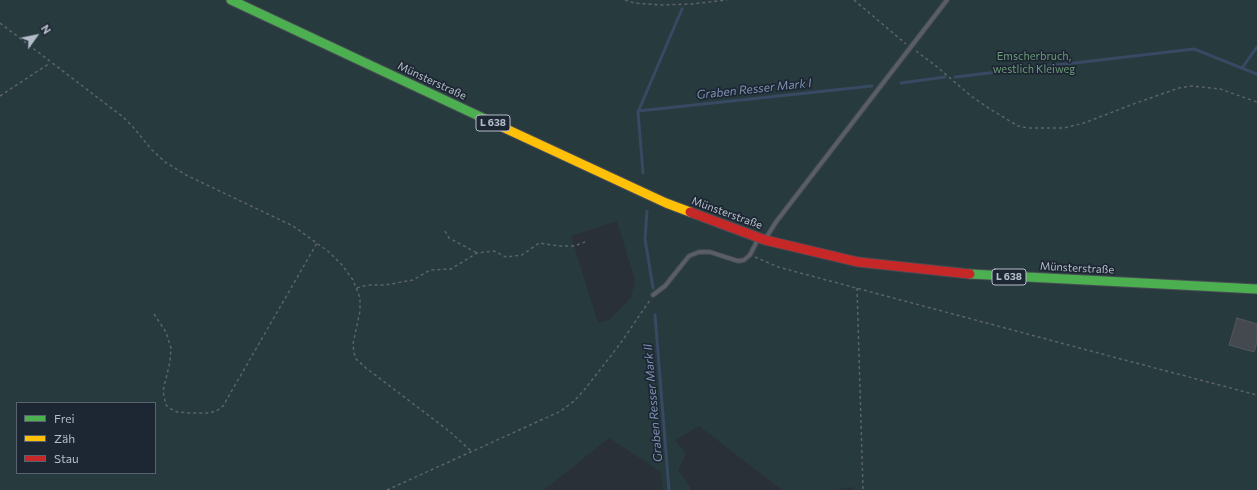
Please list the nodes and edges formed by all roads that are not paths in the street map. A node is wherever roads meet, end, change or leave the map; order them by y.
1 (231, 0) edge
2 (947, 0) edge
3 (762, 239) junction
4 (1257, 289) edge
5 (653, 295) road end

1 - 3 main road, Münsterstraße / L 638
2 - 3 lane
3 - 4 main road, Münsterstraße / L 638
3 - 5 lane

